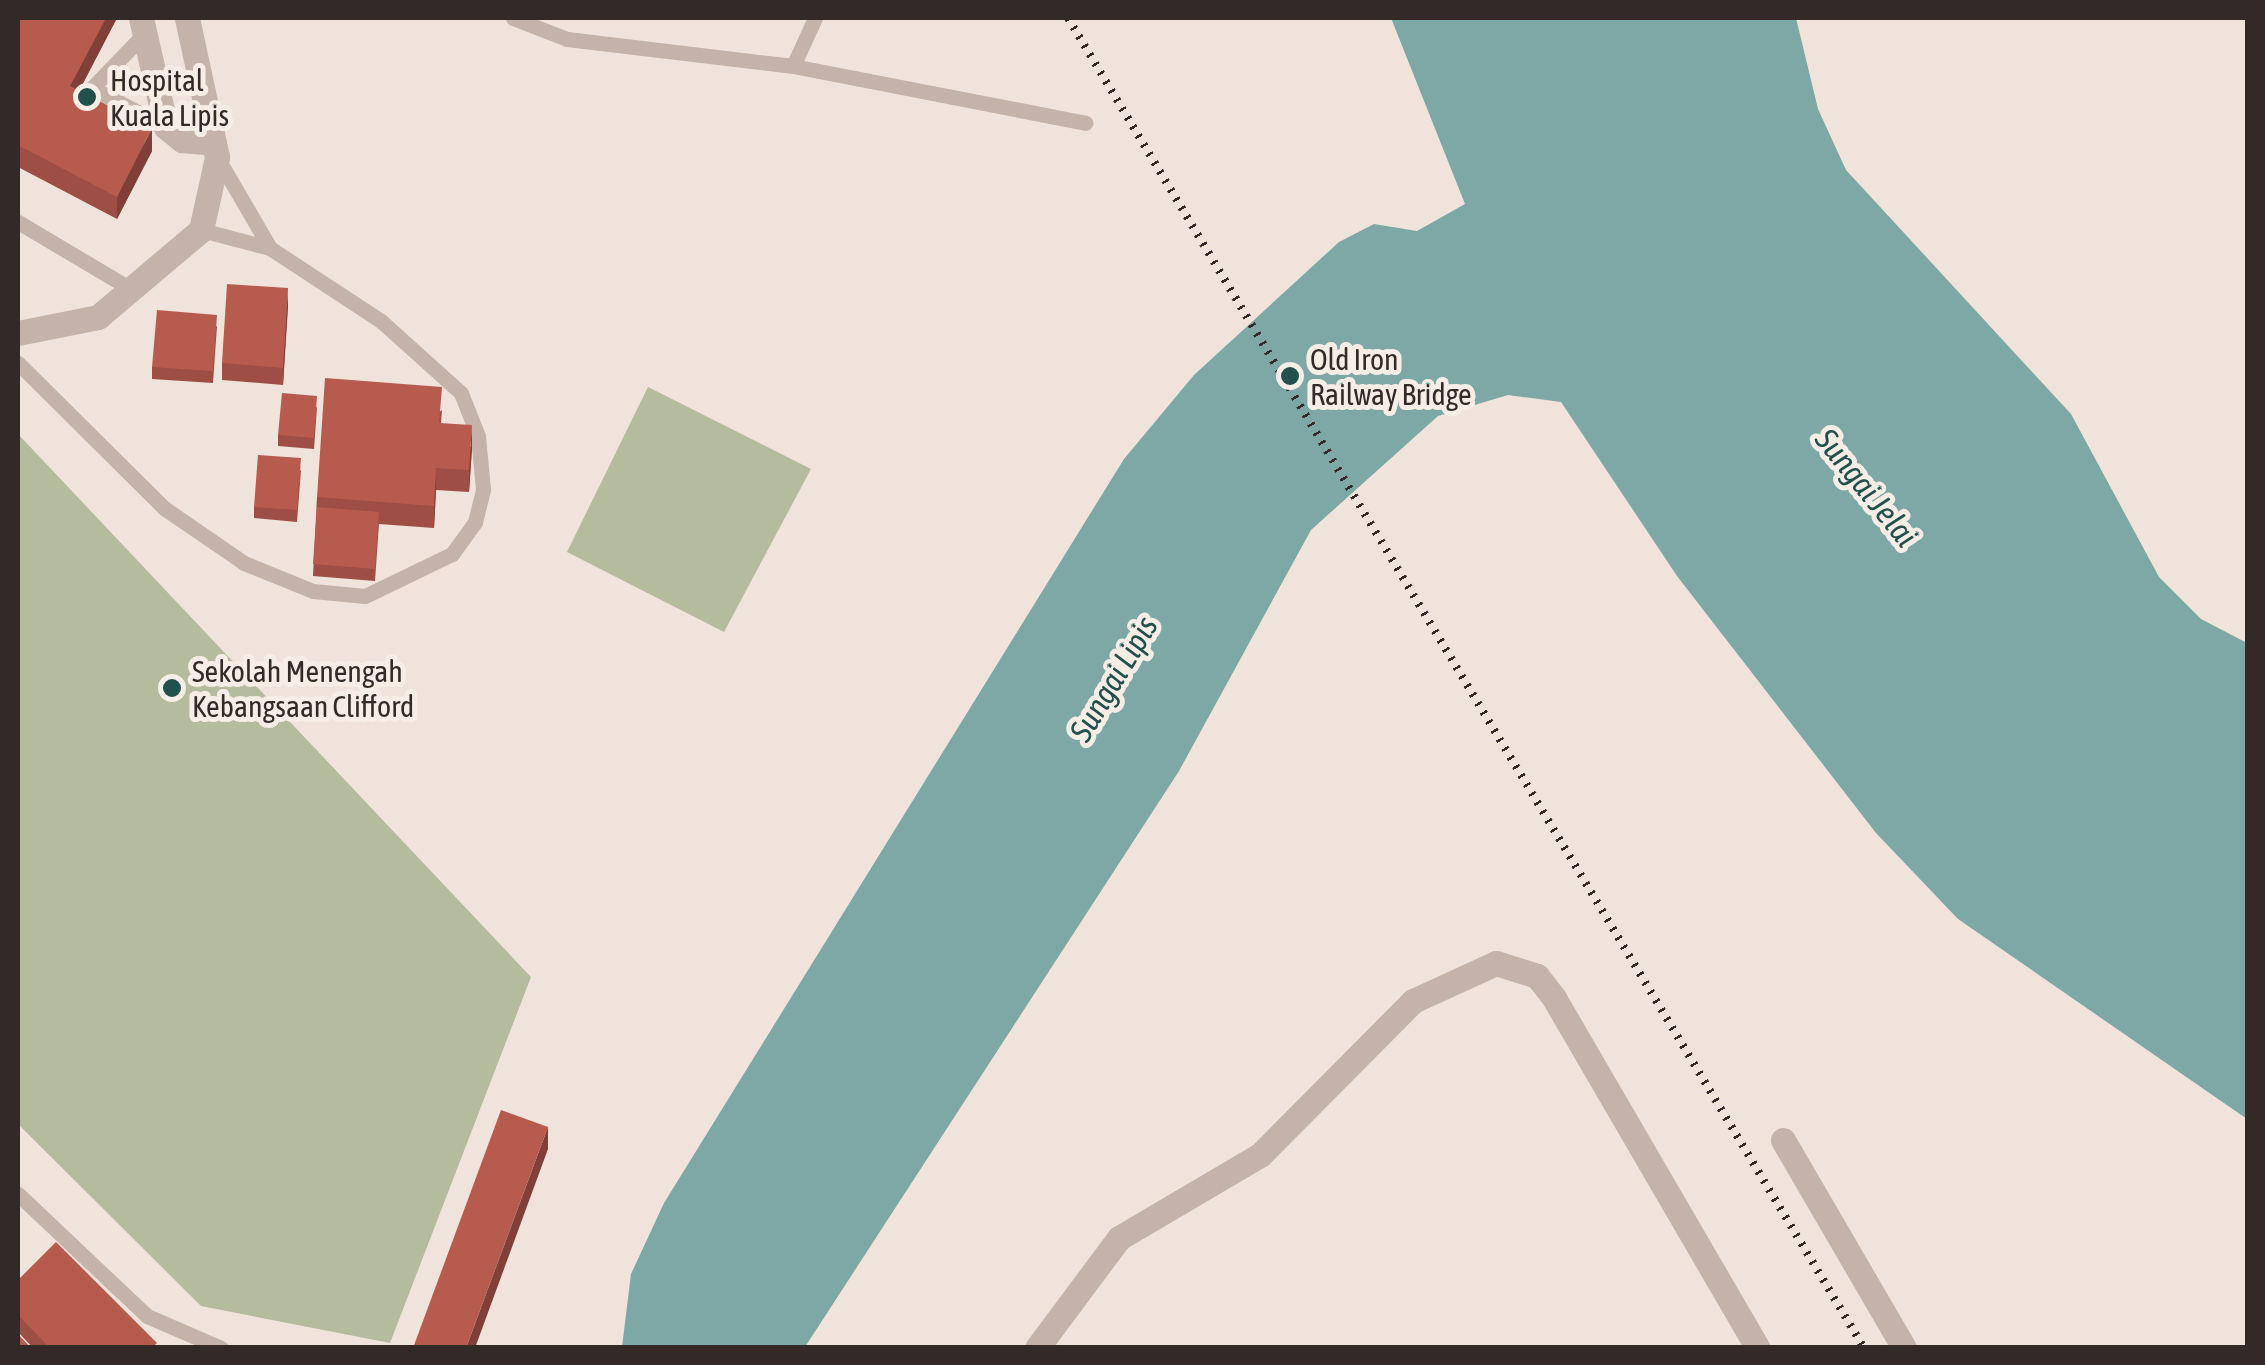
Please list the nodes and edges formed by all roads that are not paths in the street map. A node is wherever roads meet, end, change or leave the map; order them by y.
1 (187, 18) edge
2 (514, 18) edge
3 (816, 18) edge
4 (142, 26) edge
5 (793, 66) junction
6 (1086, 123) dead end
7 (166, 128) junction
8 (216, 150) junction
9 (18, 222) edge
10 (201, 230) junction
11 (270, 248) junction
12 (134, 291) junction
13 (18, 333) edge
14 (18, 364) edge
15 (1782, 1140) dead end
16 (18, 1194) edge
17 (221, 1348) edge
18 (1037, 1348) edge
19 (1758, 1348) edge
20 (1904, 1348) edge

1 - 8 street
2 - 5 lane
3 - 5 lane
4 - 7 street
4 - 7 lane
5 - 6 lane
7 - 8 street
8 - 10 street
8 - 11 lane
9 - 12 lane
10 - 11 lane
10 - 12 street
11 - 14 lane
12 - 13 street
15 - 20 street
16 - 17 lane
18 - 19 street

